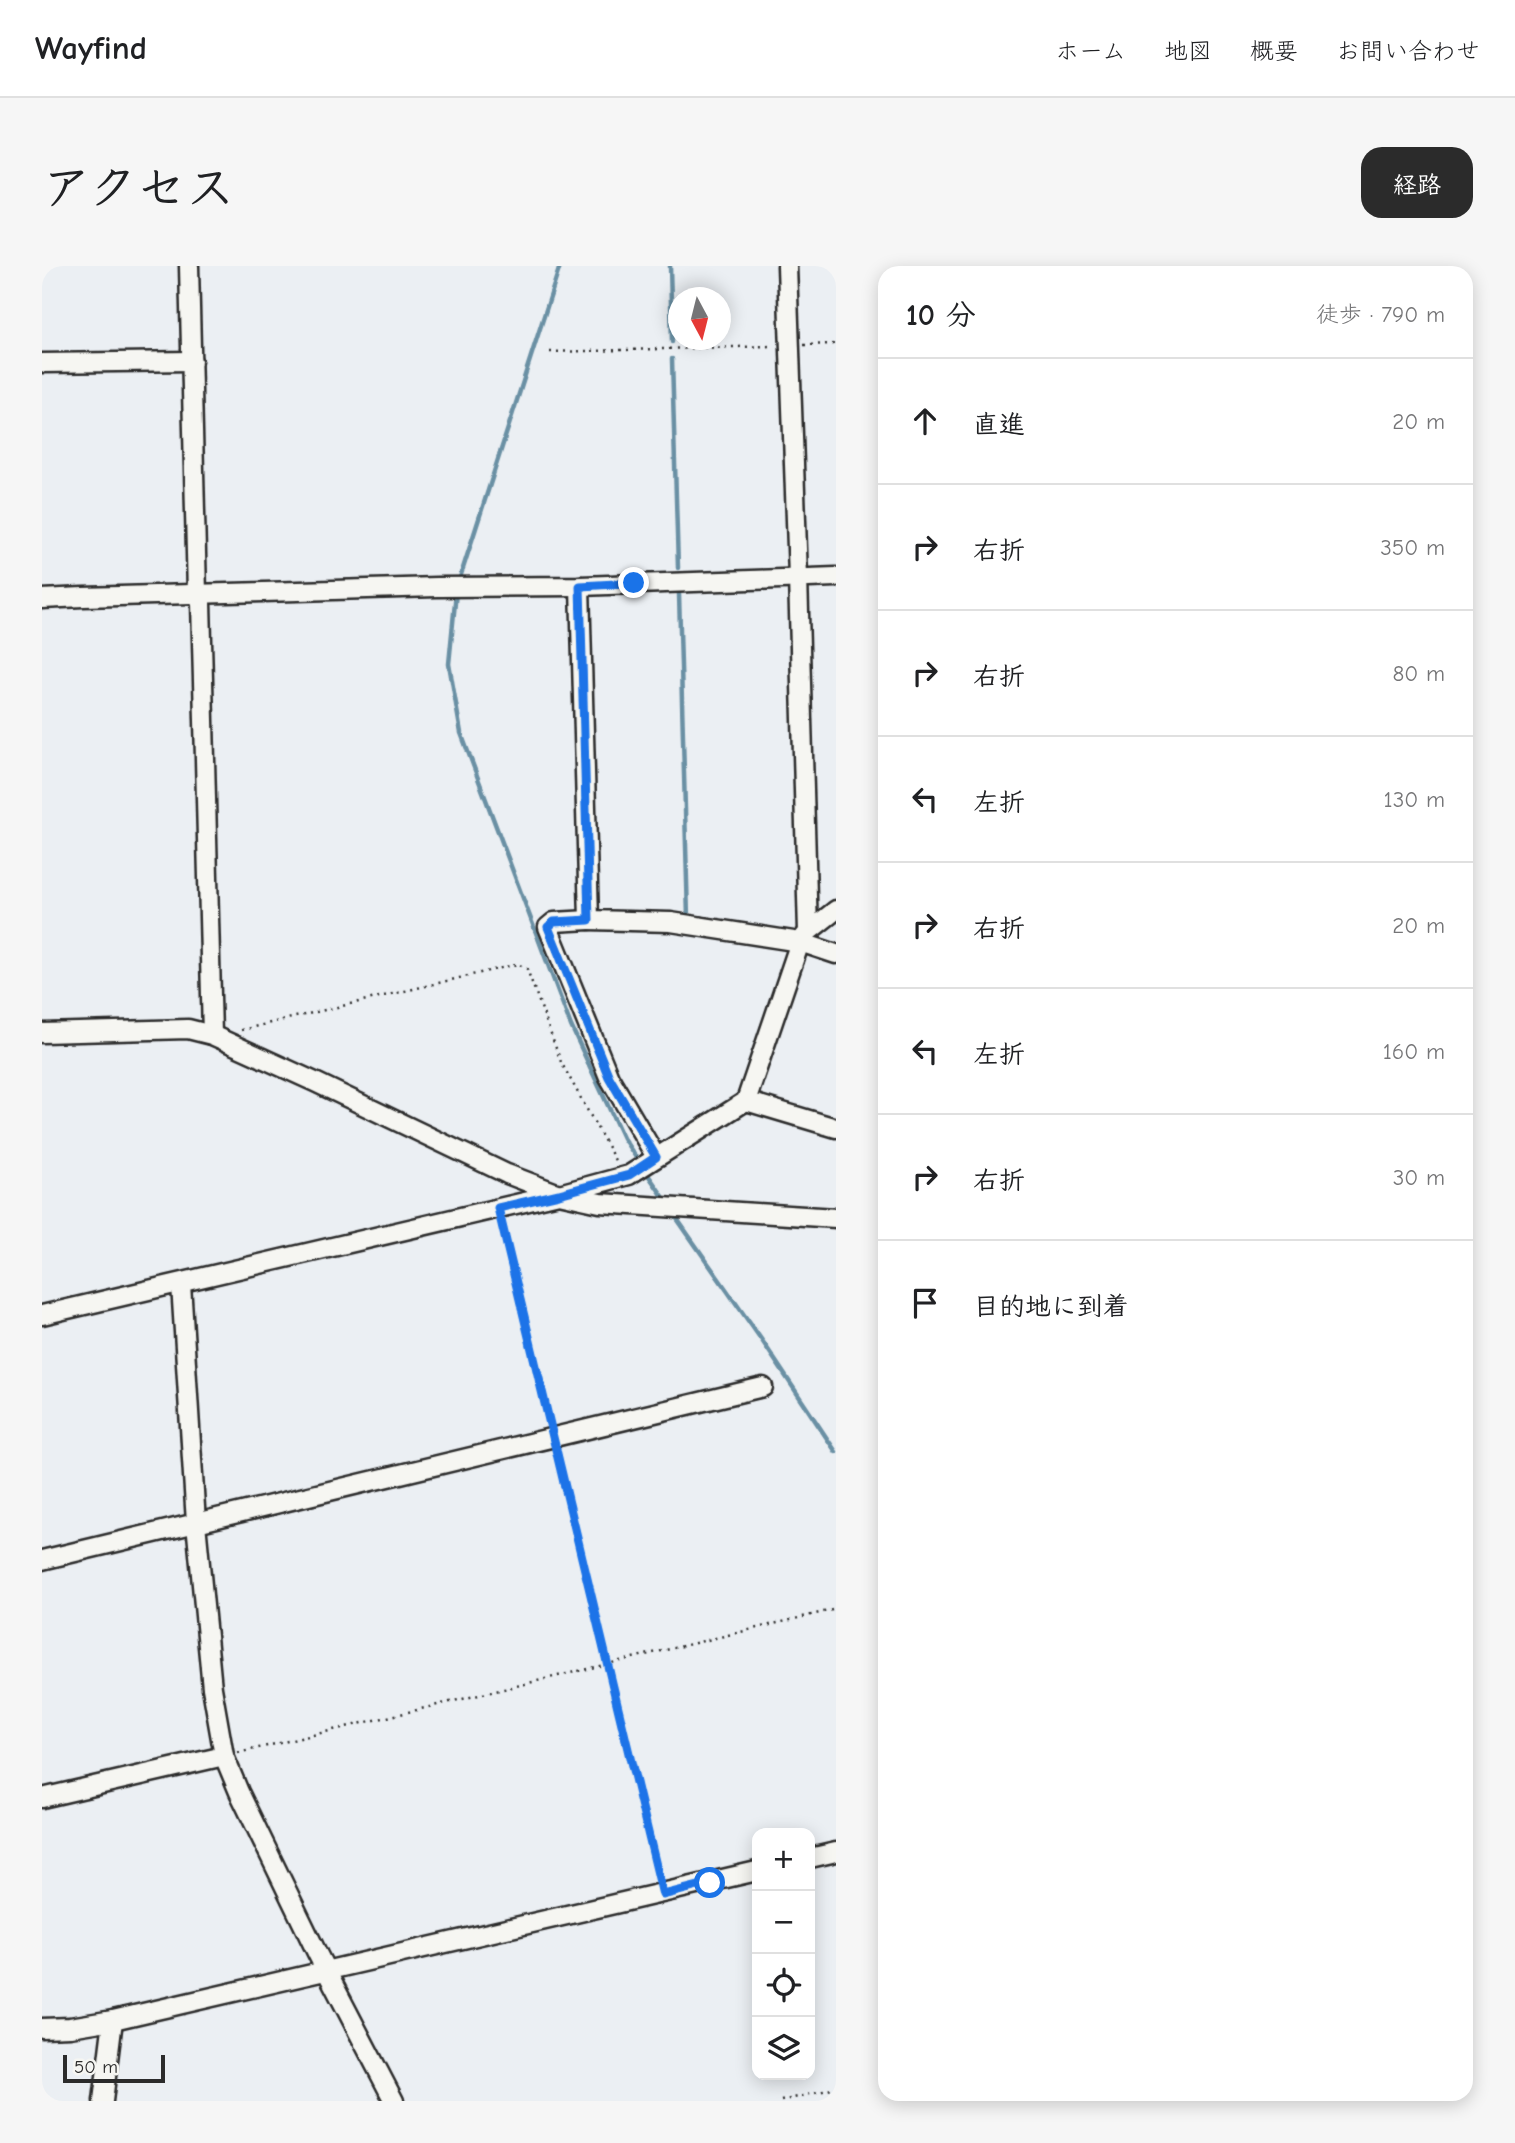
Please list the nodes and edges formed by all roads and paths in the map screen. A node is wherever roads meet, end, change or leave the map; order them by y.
1 (189, 266) edge
2 (787, 266) edge
3 (836, 344) edge
4 (790, 345) junction
5 (550, 352) dead end
6 (192, 361) junction
7 (42, 363) edge
8 (799, 577) junction
9 (836, 577) edge
10 (580, 586) junction
11 (197, 594) junction
12 (42, 600) edge
13 (836, 910) edge
14 (589, 920) junction
15 (804, 937) junction
16 (836, 954) edge
17 (42, 1033) edge
18 (220, 1038) junction
19 (746, 1101) junction
20 (836, 1128) edge
21 (656, 1157) junction
22 (626, 1176) junction
23 (559, 1194) junction
24 (498, 1208) junction
25 (836, 1218) edge
26 (181, 1284) junction
27 (42, 1315) edge
28 (762, 1387) dead end
29 (554, 1439) junction
30 (196, 1523) junction
31 (42, 1560) edge
32 (836, 1609) edge
33 (608, 1664) junction
34 (224, 1756) junction
35 (42, 1798) edge
36 (836, 1852) edge
37 (815, 1857) edge
38 (752, 1872) edge
39 (663, 1895) junction
40 (326, 1970) junction
41 (113, 2020) junction
42 (42, 2028) edge
43 (836, 2088) edge
44 (103, 2101) edge
45 (394, 2101) edge
46 (781, 2101) edge

1 - 6 street
2 - 4 street
3 - 4 path
4 - 5 path
4 - 8 street
6 - 7 street
6 - 11 street
8 - 9 street
8 - 10 street
8 - 15 street
10 - 11 street
10 - 14 street
11 - 12 street
11 - 18 street
13 - 15 street
14 - 15 street
14 - 21 street
15 - 16 street
15 - 19 street
17 - 18 street
18 - 22 path
18 - 23 street
19 - 20 street
19 - 21 street
21 - 22 street
22 - 23 street
23 - 24 street
23 - 25 street
24 - 26 street
24 - 29 path
26 - 27 street
26 - 30 street
28 - 29 street
29 - 30 street
29 - 33 path
30 - 31 street
30 - 34 street
32 - 33 path
33 - 34 path
33 - 39 path
34 - 35 street
34 - 40 street
36 - 37 street
38 - 39 street
39 - 40 street
40 - 41 street
40 - 45 street
41 - 42 street
41 - 44 street
43 - 46 path

